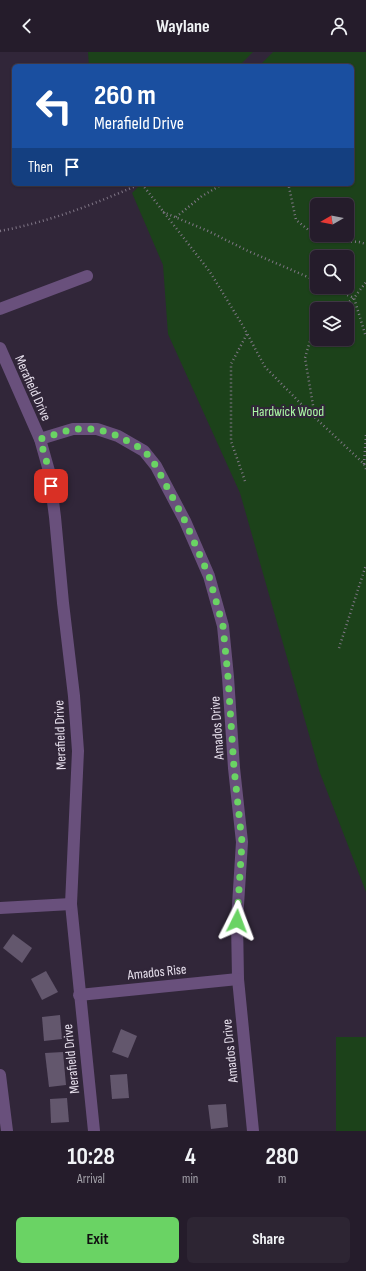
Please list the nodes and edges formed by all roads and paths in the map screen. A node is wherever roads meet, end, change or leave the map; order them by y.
1 (136, 186) edge
2 (143, 186) edge
3 (220, 186) edge
4 (290, 186) edge
5 (162, 211) junction
6 (176, 217) junction
7 (0, 231) edge
8 (366, 244) edge
9 (87, 276) dead end
10 (310, 279) edge
11 (366, 282) edge
12 (345, 294) edge
13 (354, 298) junction
14 (349, 302) edge
15 (0, 309) edge
16 (247, 334) junction
17 (366, 337) edge
18 (310, 341) edge
19 (0, 348) edge
20 (316, 418) junction
21 (366, 435) edge
22 (40, 439) junction
23 (364, 464) junction
24 (366, 469) edge
25 (245, 481) dead end
26 (366, 565) edge
27 (339, 648) dead end
28 (71, 904) junction
29 (0, 908) edge
30 (238, 979) junction
31 (79, 995) junction
32 (0, 1075) edge
33 (7, 1131) edge
34 (94, 1131) edge
35 (253, 1131) edge

1 - 7 path
2 - 5 path
3 - 6 path
4 - 8 path
5 - 6 path
5 - 16 path
6 - 10 path
9 - 15 street
11 - 13 path
12 - 13 path
13 - 14 path
13 - 17 path
16 - 20 path
16 - 25 path
18 - 20 path
19 - 22 street, Merafield Drive
20 - 23 path
21 - 23 path
22 - 28 street, Merafield Drive
22 - 30 street, Amados Drive
23 - 24 path
26 - 27 path
28 - 29 street
28 - 31 street, Merafield Drive
30 - 31 street, Amados Rise
30 - 35 street, Amados Drive
31 - 34 street, Merafield Drive
32 - 33 street

